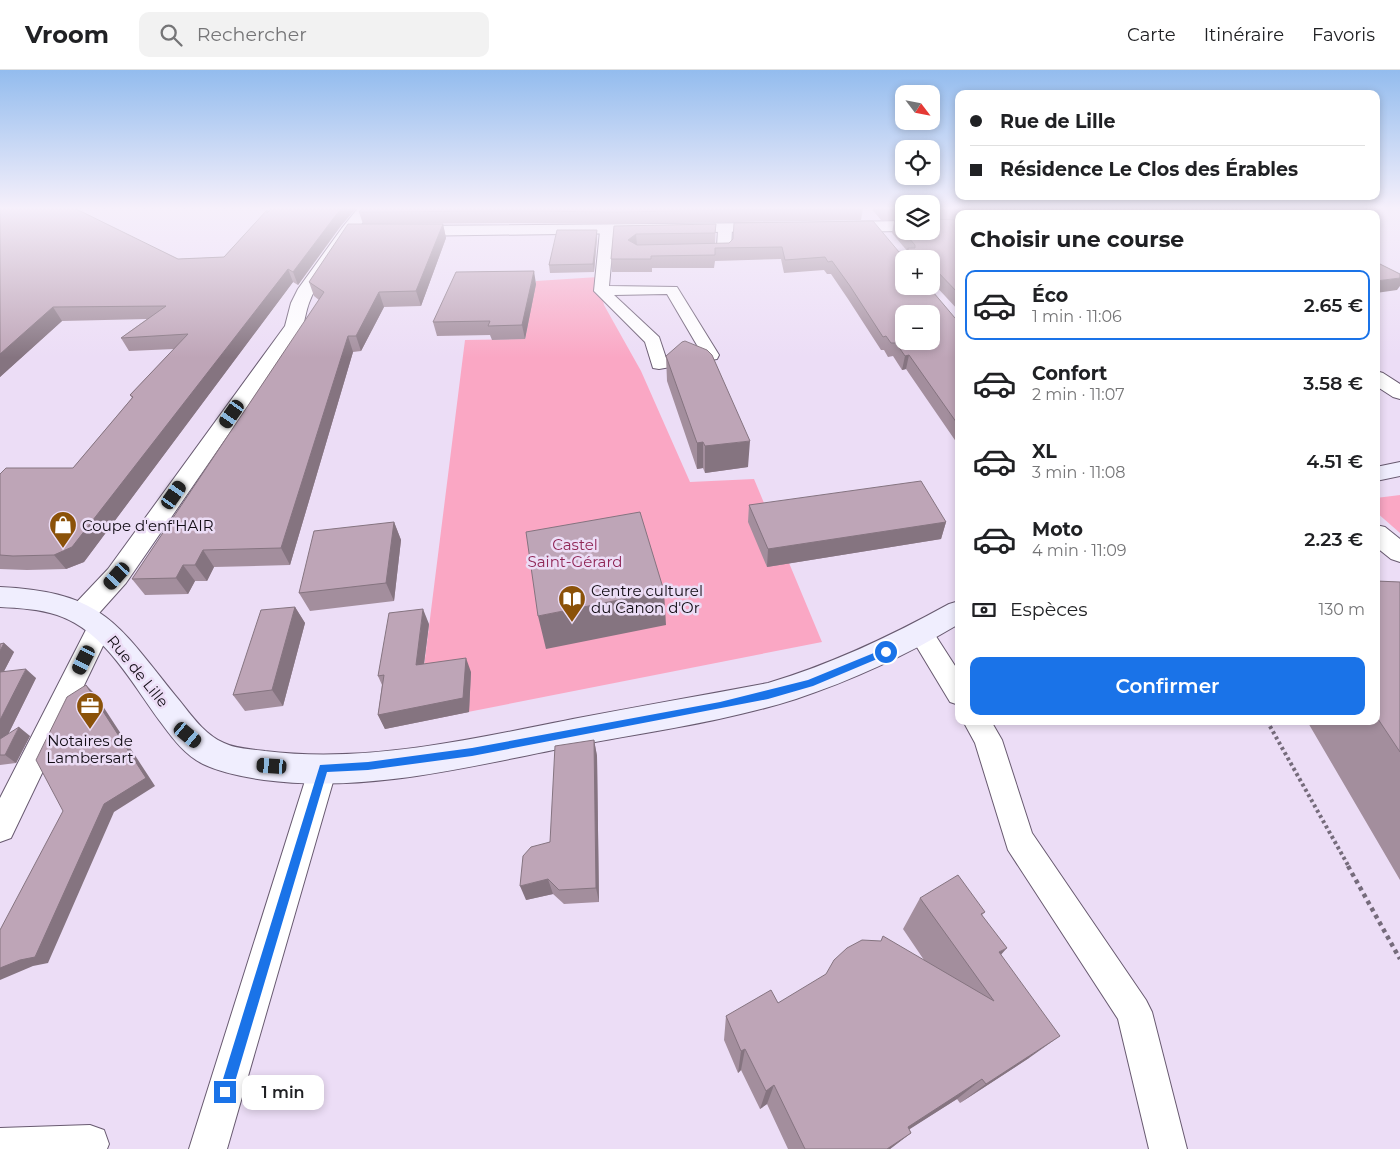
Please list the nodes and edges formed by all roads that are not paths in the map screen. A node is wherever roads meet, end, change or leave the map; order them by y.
1 (329, 257) edge
2 (608, 257) edge
3 (601, 291) junction
4 (1380, 362) edge
5 (1400, 375) edge
6 (1380, 380) edge
7 (1400, 393) edge
8 (1400, 468) edge
9 (1380, 473) edge
10 (1380, 536) edge
11 (1400, 553) edge
12 (0, 597) edge
13 (955, 613) edge
14 (91, 620) junction
15 (921, 634) junction
16 (955, 688) edge
17 (979, 725) edge
18 (323, 768) junction
19 (0, 828) edge
20 (0, 1147) edge
21 (88, 1149) edge
22 (208, 1149) edge
23 (1168, 1149) edge

1 - 14 street
2 - 3 lane
3 - 3 lane
4 - 5 street
6 - 7 street
8 - 9 street
10 - 11 street
12 - 14 street, Rue de Lille
13 - 15 street, Rue de Lille
14 - 18 street, Rue de Lille
14 - 19 lane
15 - 16 lane
15 - 18 street, Rue de Lille
17 - 23 lane
18 - 22 lane
20 - 21 lane

